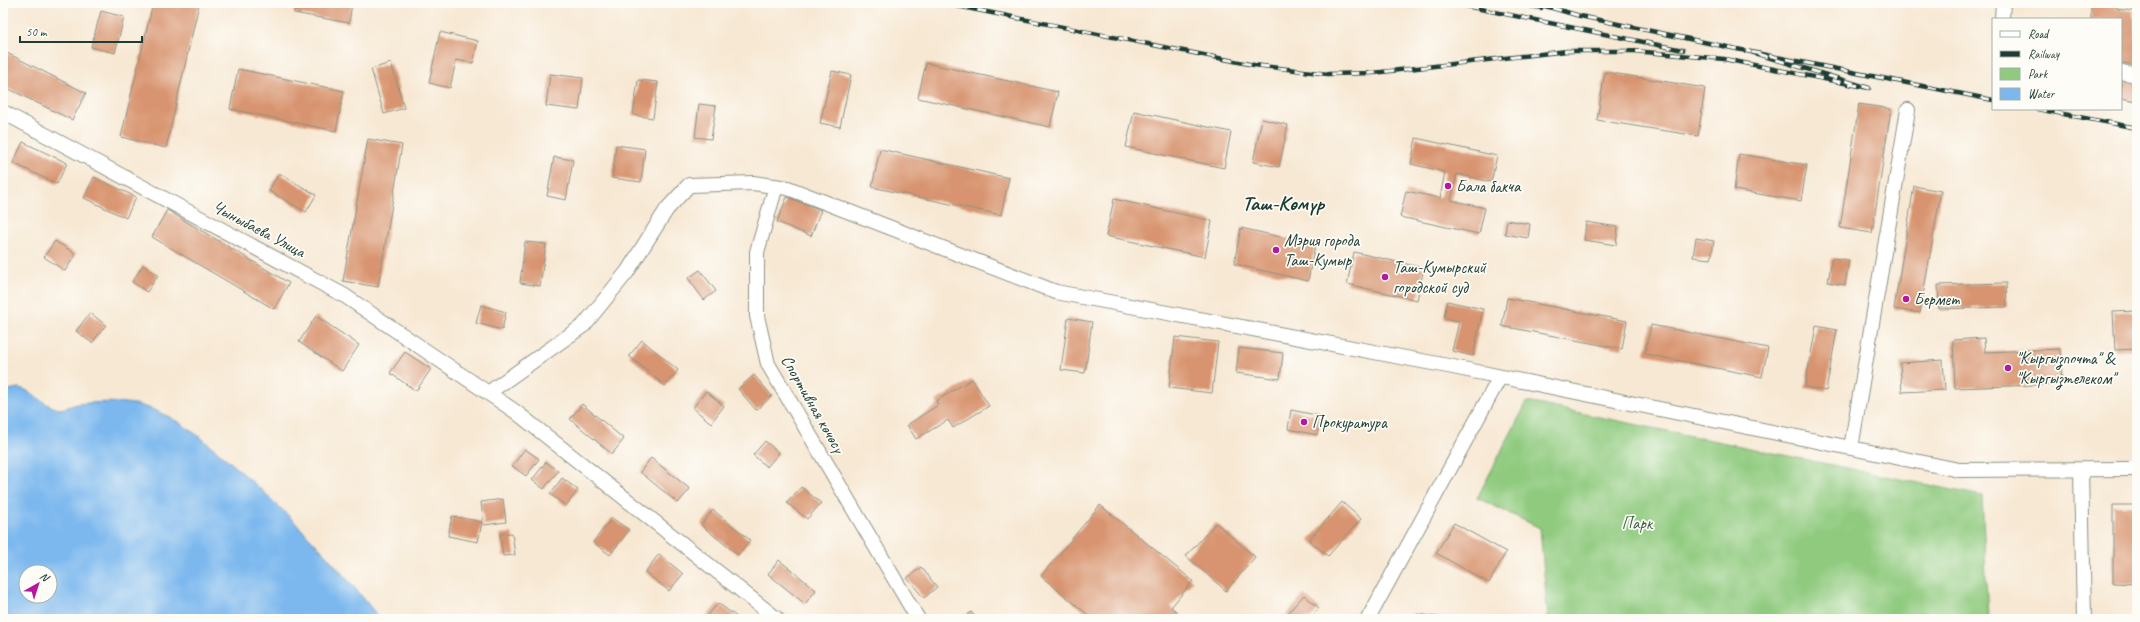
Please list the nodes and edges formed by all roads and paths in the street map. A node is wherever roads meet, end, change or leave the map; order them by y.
1 (2003, 3) edge
2 (2002, 18) edge
3 (2122, 72) edge
4 (2137, 75) edge
5 (1908, 110) dead end
6 (3, 112) edge
7 (776, 186) junction
8 (1500, 377) junction
9 (488, 393) junction
10 (1851, 448) junction
11 (2137, 469) edge
12 (2081, 470) junction
13 (777, 619) edge
14 (918, 619) edge
15 (1368, 619) edge
16 (2084, 619) edge

1 - 2 street
3 - 4 street
5 - 10 street
6 - 9 street, Чыныбаева Улица
7 - 8 street
7 - 9 street
7 - 14 street, Спортивная көчөсү
8 - 10 street
8 - 15 street
9 - 13 street, Чыныбаева Улица
10 - 12 street
11 - 12 street
12 - 16 street

